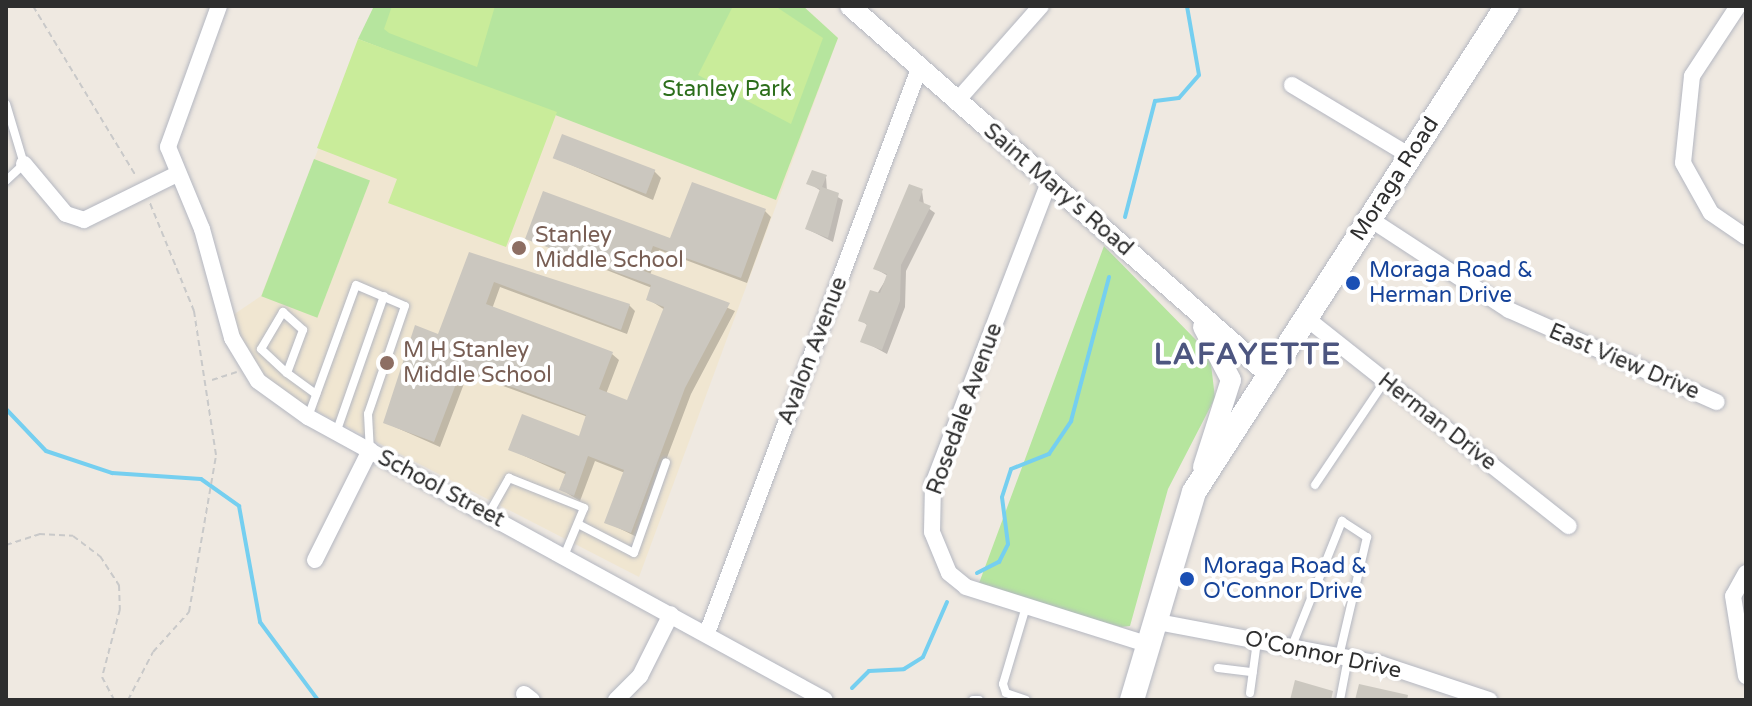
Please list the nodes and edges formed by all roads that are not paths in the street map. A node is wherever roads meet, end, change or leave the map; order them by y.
1 (219, 6) edge
2 (850, 6) edge
3 (1041, 6) edge
4 (1507, 6) edge
5 (1738, 6) edge
6 (919, 69) junction
7 (1292, 85) dead end
8 (956, 102) junction
9 (6, 104) edge
10 (1410, 156) junction
11 (24, 164) junction
12 (177, 174) junction
13 (6, 181) edge
14 (1049, 182) junction
15 (1370, 219) junction
16 (1746, 237) edge
17 (1177, 292) junction
18 (384, 296) junction
19 (1306, 318) junction
20 (287, 373) junction
21 (1267, 373) junction
22 (1385, 381) junction
23 (316, 394) junction
24 (1717, 402) dead end
25 (308, 417) junction
26 (336, 433) junction
27 (370, 450) junction
28 (666, 462) dead end
29 (1315, 485) dead end
30 (1194, 492) junction
31 (488, 515) junction
32 (578, 524) junction
33 (1568, 526) dead end
34 (564, 556) junction
35 (315, 560) dead end
36 (1746, 573) edge
37 (1025, 610) junction
38 (671, 614) junction
39 (1150, 632) junction
40 (707, 633) junction
41 (1257, 640) junction
42 (1292, 646) junction
43 (1344, 657) junction
44 (1218, 668) dead end
45 (1253, 672) junction
46 (1746, 676) edge
47 (1250, 693) dead end
48 (800, 694) edge
49 (616, 700) edge
50 (825, 700) edge
51 (1026, 700) edge
52 (1132, 700) edge
53 (1340, 700) edge
54 (1489, 700) edge

1 - 12 street, School Street
2 - 6 street, Saint Mary's Road
3 - 8 street
4 - 10 main road, Moraga Road
5 - 16 street
6 - 8 street, Saint Mary's Road
6 - 40 street, Avalon Avenue
7 - 10 street
8 - 14 street, Saint Mary's Road
9 - 11 lane
10 - 15 main road, Moraga Road
11 - 12 street
11 - 13 lane
12 - 25 street, School Street
14 - 17 street, Saint Mary's Road
14 - 37 street, Rosedale Avenue
15 - 19 main road, Moraga Road
15 - 24 street, East View Drive
17 - 21 street, Saint Mary's Road
17 - 30 street
18 - 23 lane
18 - 26 lane
18 - 27 lane
19 - 21 main road, Moraga Road
19 - 22 street, Herman Drive
20 - 20 lane
20 - 23 lane
21 - 30 main road, Moraga Road
22 - 29 lane
22 - 33 street, Herman Drive
23 - 25 lane
25 - 26 street, School Street
26 - 27 street, School Street
27 - 31 street, School Street
27 - 35 street
28 - 32 lane
30 - 39 main road, Moraga Road
31 - 32 lane
31 - 34 street, School Street
32 - 34 lane
34 - 38 street, School Street
36 - 46 street
37 - 39 street, Rosedale Avenue
37 - 51 lane
38 - 40 street, School Street
38 - 49 street
39 - 41 street, O'Connor Drive
39 - 52 main road, Moraga Road
40 - 48 street, School Street
41 - 42 street, O'Connor Drive
41 - 45 lane
42 - 43 street, O'Connor Drive
42 - 43 lane
43 - 53 lane
43 - 54 street, O'Connor Drive
44 - 45 lane
45 - 47 lane
48 - 50 street, School Street

